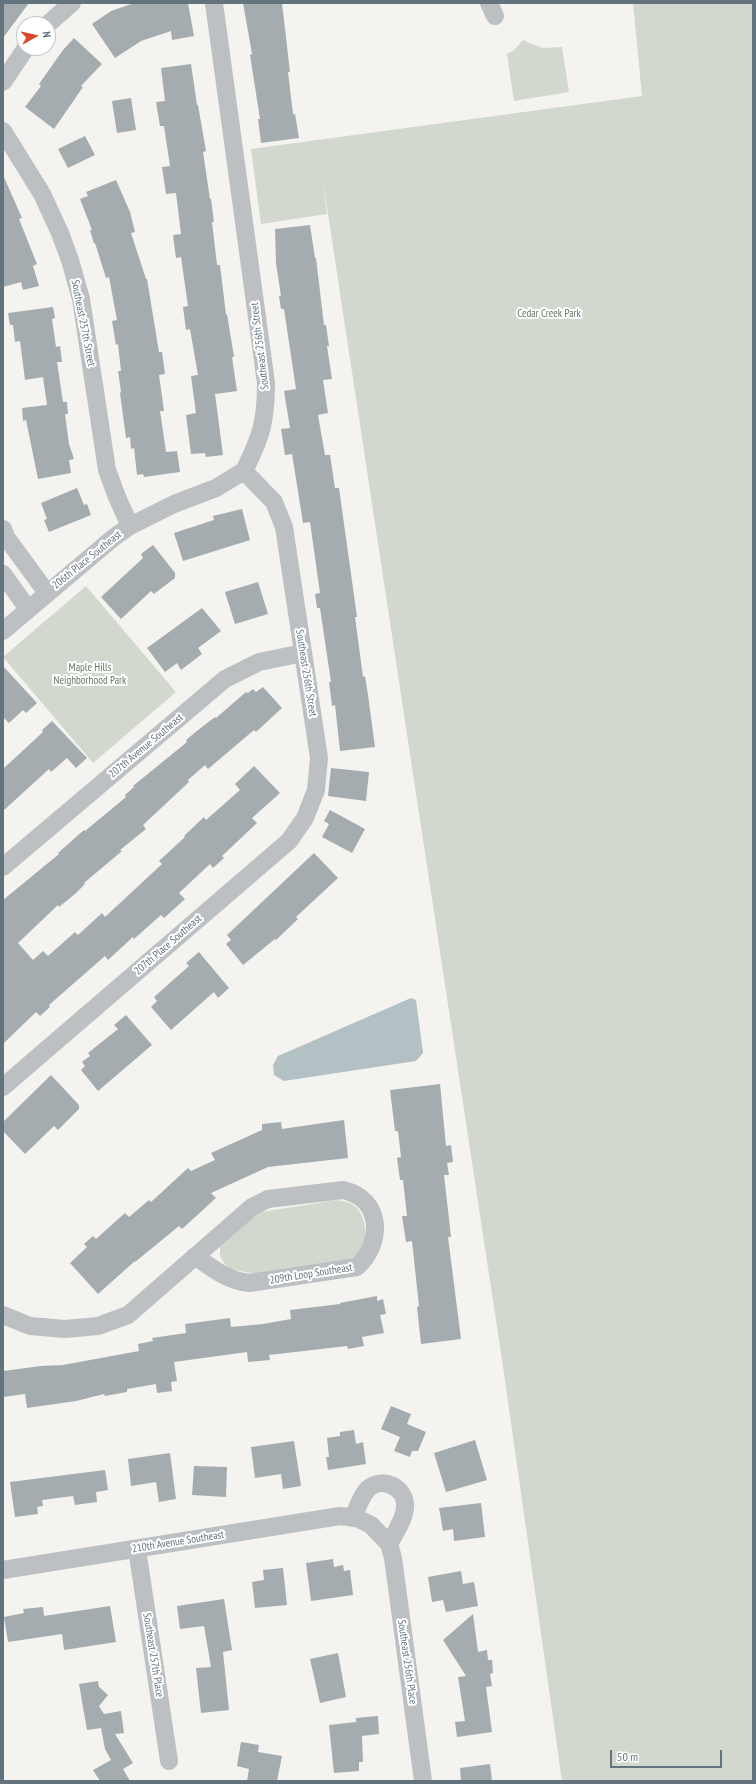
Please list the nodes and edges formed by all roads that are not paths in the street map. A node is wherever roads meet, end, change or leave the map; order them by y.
1 (72, 3) edge
2 (214, 3) edge
3 (56, 16) edge
4 (21, 56) edge
5 (3, 82) edge
6 (3, 131) edge
7 (244, 471) junction
8 (130, 526) junction
9 (3, 529) edge
10 (3, 574) edge
11 (47, 593) junction
12 (28, 609) junction
13 (3, 631) edge
14 (303, 654) junction
15 (316, 790) joint
16 (3, 867) edge
17 (3, 1087) edge
18 (195, 1256) junction
19 (3, 1315) edge
20 (353, 1518) junction
21 (371, 1525) joint
22 (389, 1544) junction
23 (137, 1549) junction
24 (3, 1570) edge
25 (169, 1762) dead end
26 (423, 1781) edge

1 - 3 street
2 - 7 street, Southeast 256th Street
4 - 5 street
6 - 8 street, Southeast 257th Street
7 - 8 street, 206th Place Southeast
7 - 14 street, Southeast 256th Street
8 - 11 street, 206th Place Southeast
9 - 11 street
10 - 12 street
11 - 12 street, 206th Place Southeast
12 - 13 street, 206th Place Southeast
14 - 15 street, Southeast 256th Street
14 - 16 street, 207th Avenue Southeast
15 - 17 street, 207th Place Southeast
18 - 18 street, 209th Loop Southeast
18 - 19 street, 209th Loop Southeast
20 - 21 street, 210th Avenue Southeast
20 - 22 street
20 - 23 street, 210th Avenue Southeast
21 - 22 street, Southeast 256th Place
22 - 26 street, Southeast 256th Place
23 - 24 street, 210th Avenue Southeast
23 - 25 street, Southeast 257th Place

